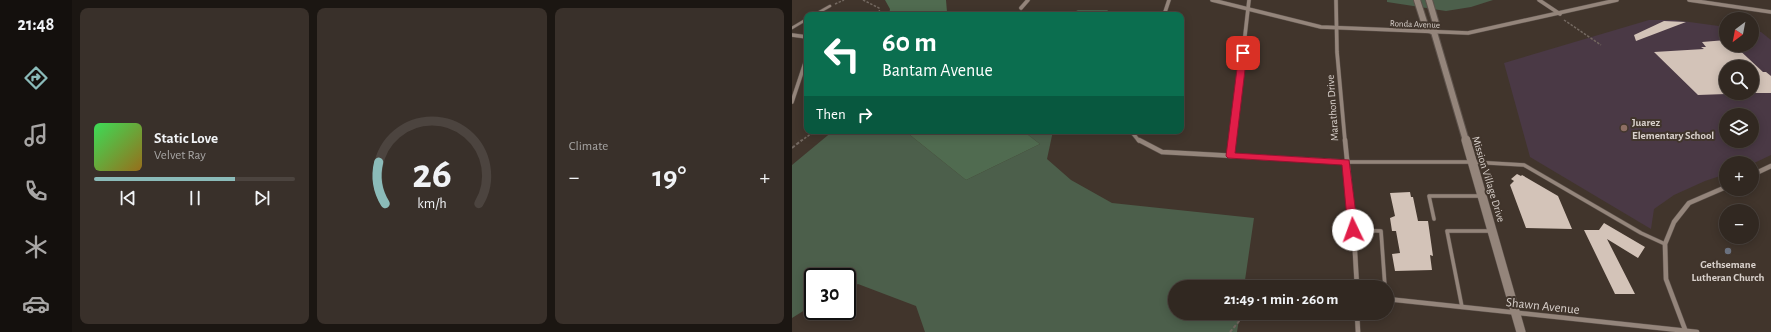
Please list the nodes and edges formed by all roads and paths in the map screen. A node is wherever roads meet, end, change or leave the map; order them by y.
1 (844, 0) edge
2 (863, 0) edge
3 (1028, 0) edge
4 (1169, 0) edge
5 (1212, 0) edge
6 (1249, 0) edge
7 (1336, 0) edge
8 (1417, 0) edge
9 (1429, 0) edge
10 (1540, 0) edge
11 (1617, 0) edge
12 (1689, 0) edge
13 (1706, 1) edge
14 (830, 6) joint
15 (1021, 8) dead end
16 (1248, 9) junction
17 (819, 12) edge
18 (880, 12) edge
19 (1165, 12) edge
20 (1771, 12) edge
21 (1560, 14) junction
22 (1556, 15) junction
23 (804, 21) edge
24 (792, 28) edge
25 (1336, 28) junction
26 (1434, 32) junction
27 (792, 35) edge
28 (804, 37) edge
29 (1601, 45) dead end
30 (804, 66) edge
31 (792, 102) edge
32 (811, 134) edge
33 (1133, 134) edge
34 (792, 148) edge
35 (1231, 156) junction
36 (1346, 162) junction
37 (1472, 162) junction
38 (1771, 166) edge
39 (1759, 172) edge
40 (1719, 190) edge
41 (1482, 196) junction
42 (1434, 218) dead end
43 (1353, 230) junction
44 (1492, 231) junction
45 (1665, 244) junction
46 (1357, 280) edge
47 (1384, 280) edge
48 (1394, 300) edge
49 (1462, 307) junction
50 (1517, 313) junction
51 (1240, 320) edge
52 (1357, 320) edge
53 (1686, 331) edge
54 (1230, 332) edge
55 (1358, 332) edge
56 (1521, 332) edge
57 (1697, 332) edge

1 - 14 path
2 - 18 path
3 - 15 street
4 - 19 street
5 - 16 street, Ronda Avenue
6 - 16 street
7 - 25 street, Marathon Drive
8 - 26 main road, Mission Village Drive
9 - 26 main road, Mission Village Drive
10 - 21 street
11 - 21 street, Ronda Avenue
12 - 13 street
13 - 20 street
14 - 17 lane
16 - 25 street, Ronda Avenue
16 - 35 street
21 - 22 street, Ronda Avenue
22 - 26 street, Ronda Avenue
22 - 29 path
23 - 24 lane
25 - 26 street, Ronda Avenue
25 - 36 street, Marathon Drive
26 - 37 main road, Mission Village Drive
27 - 28 street
30 - 31 street
32 - 34 path
33 - 35 street
35 - 36 street
36 - 37 lane
36 - 43 street, Marathon Drive
37 - 41 main road, Mission Village Drive
37 - 45 lane
38 - 39 street
40 - 45 street
41 - 42 lane
41 - 44 main road, Mission Village Drive
43 - 46 street, Marathon Drive
43 - 47 lane
44 - 49 lane
44 - 50 main road, Mission Village Drive
45 - 53 street
48 - 49 street, Shawn Avenue
49 - 50 street, Shawn Avenue
50 - 53 street, Shawn Avenue
50 - 56 main road, Mission Village Drive
51 - 54 path
52 - 55 street
53 - 57 street, Shawn Avenue

